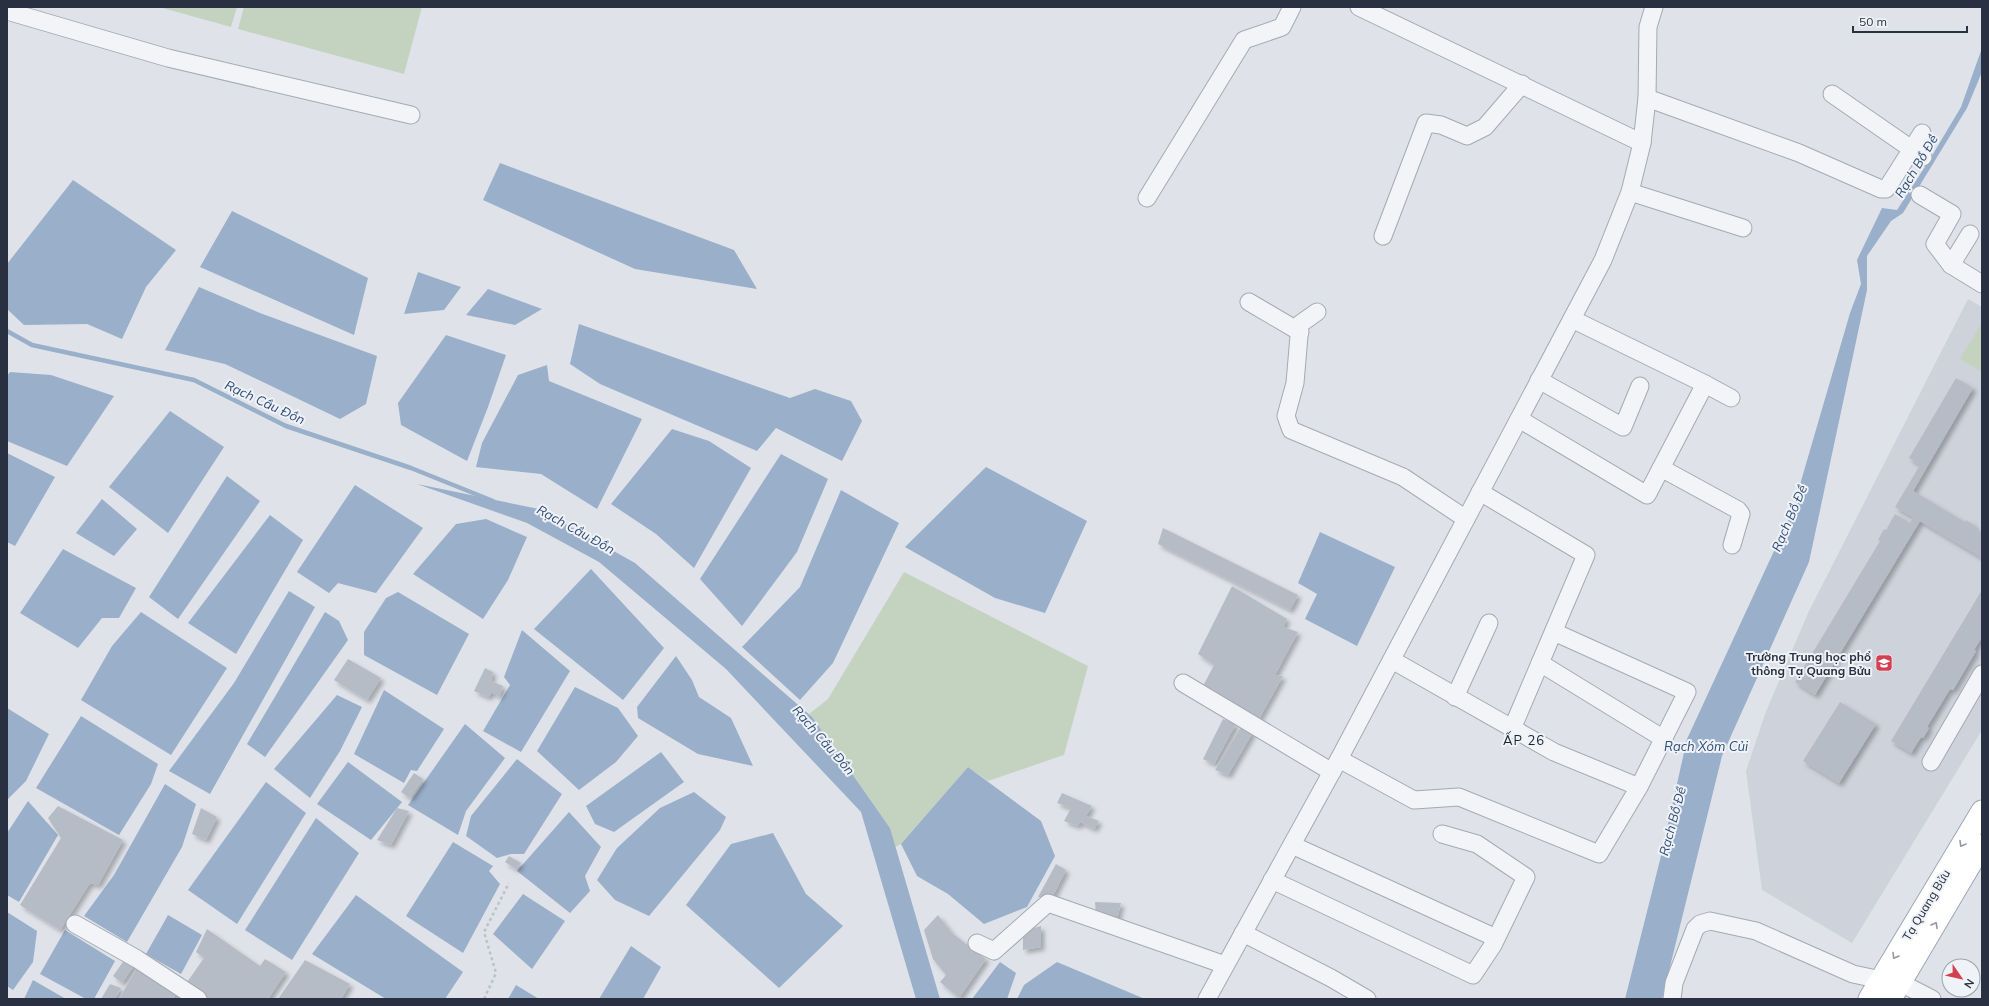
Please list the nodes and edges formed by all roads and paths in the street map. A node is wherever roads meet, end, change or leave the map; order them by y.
1 (1292, 7) edge
2 (1359, 7) edge
3 (1654, 7) edge
4 (7, 11) edge
5 (1522, 84) junction
6 (1832, 94) dead end
7 (1647, 98) junction
8 (411, 115) dead end
9 (1922, 133) dead end
10 (1642, 143) junction
11 (1917, 153) junction
12 (1630, 192) junction
13 (1920, 194) dead end
14 (1147, 198) dead end
15 (1743, 228) dead end
16 (1970, 234) dead end
17 (1383, 236) dead end
18 (1951, 265) junction
19 (1982, 283) edge
20 (1249, 302) dead end
21 (1317, 312) dead end
22 (1572, 319) junction
23 (1300, 332) junction
24 (1539, 380) junction
25 (1705, 384) junction
26 (1640, 386) dead end
27 (1731, 398) dead end
28 (1519, 419) junction
29 (1661, 468) junction
30 (1480, 492) junction
31 (1466, 519) junction
32 (1732, 545) dead end
33 (1489, 623) dead end
34 (1554, 632) junction
35 (1392, 660) junction
36 (1540, 663) junction
37 (1982, 674) edge
38 (1183, 683) dead end
39 (1977, 694) edge
40 (1455, 697) junction
41 (1512, 729) junction
42 (1664, 739) junction
43 (1931, 762) dead end
44 (1335, 766) junction
45 (1639, 787) junction
46 (1982, 811) edge
47 (1442, 834) dead end
48 (1292, 845) junction
49 (1982, 845) edge
50 (1272, 880) junction
51 (509, 883) dead end
52 (75, 924) dead end
53 (1243, 933) junction
54 (1496, 938) junction
55 (977, 943) dead end
56 (1225, 965) junction
57 (1881, 980) junction
58 (1896, 991) edge
59 (198, 999) edge
60 (484, 999) edge
61 (1207, 999) edge
62 (1367, 999) edge
63 (1672, 999) edge
64 (1869, 999) edge
65 (1932, 999) edge

1 - 14 street
2 - 5 street
3 - 7 street
4 - 8 street
5 - 10 street
5 - 17 street
6 - 11 street
7 - 10 street
7 - 11 street
9 - 11 street
10 - 12 street
12 - 15 street
12 - 22 street
13 - 18 street
16 - 18 street
18 - 19 street
20 - 23 street
21 - 23 street
22 - 24 street
22 - 25 street
23 - 31 street
24 - 26 street
24 - 28 street
25 - 27 street
25 - 29 street
28 - 29 street
28 - 30 street
29 - 32 street
30 - 31 street
30 - 34 street
31 - 35 street
33 - 40 street
34 - 36 street
34 - 42 street
35 - 40 street
35 - 44 street
36 - 41 street
36 - 42 street
37 - 39 street
38 - 44 street
39 - 43 street
40 - 41 street
41 - 45 street
42 - 45 street
44 - 45 street
44 - 48 street
46 -> 57 main road, Tạ Quang Bửu
47 - 54 street
48 - 50 street
48 - 54 street
58 -> 49 main road, Tạ Quang Bửu
50 - 53 street
50 - 54 street
51 - 60 path
52 - 59 street
53 - 56 street
53 - 62 street
55 - 56 street
56 - 61 street
57 - 58 main road
57 - 63 street
57 - 64 main road, Tạ Quang Bửu
58 - 65 street

